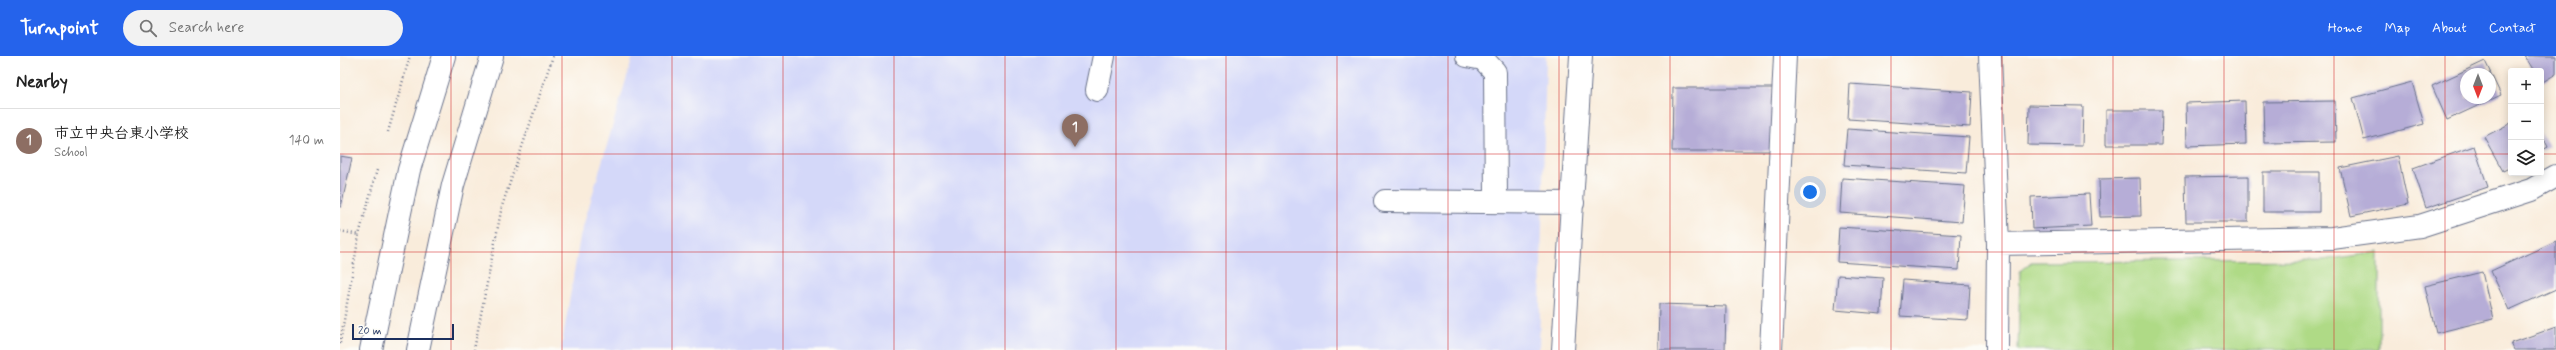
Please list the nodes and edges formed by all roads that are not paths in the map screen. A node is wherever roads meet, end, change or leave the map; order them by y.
1 (444, 56) edge
2 (492, 56) edge
3 (1104, 56) edge
4 (1467, 56) edge
5 (1581, 56) edge
6 (1785, 56) edge
7 (1990, 56) edge
8 (1097, 90) dead end
9 (2556, 176) edge
10 (1385, 201) dead end
11 (1496, 201) junction
12 (1573, 203) junction
13 (1998, 244) junction
14 (371, 350) edge
15 (418, 350) edge
16 (1563, 350) edge
17 (1770, 350) edge
18 (1997, 350) edge

1 - 14 street
2 - 15 street
3 - 8 street
4 - 11 street
5 - 12 street
6 - 17 street
7 - 13 street
9 - 13 street
10 - 11 street
11 - 12 street
12 - 16 street
13 - 18 street

